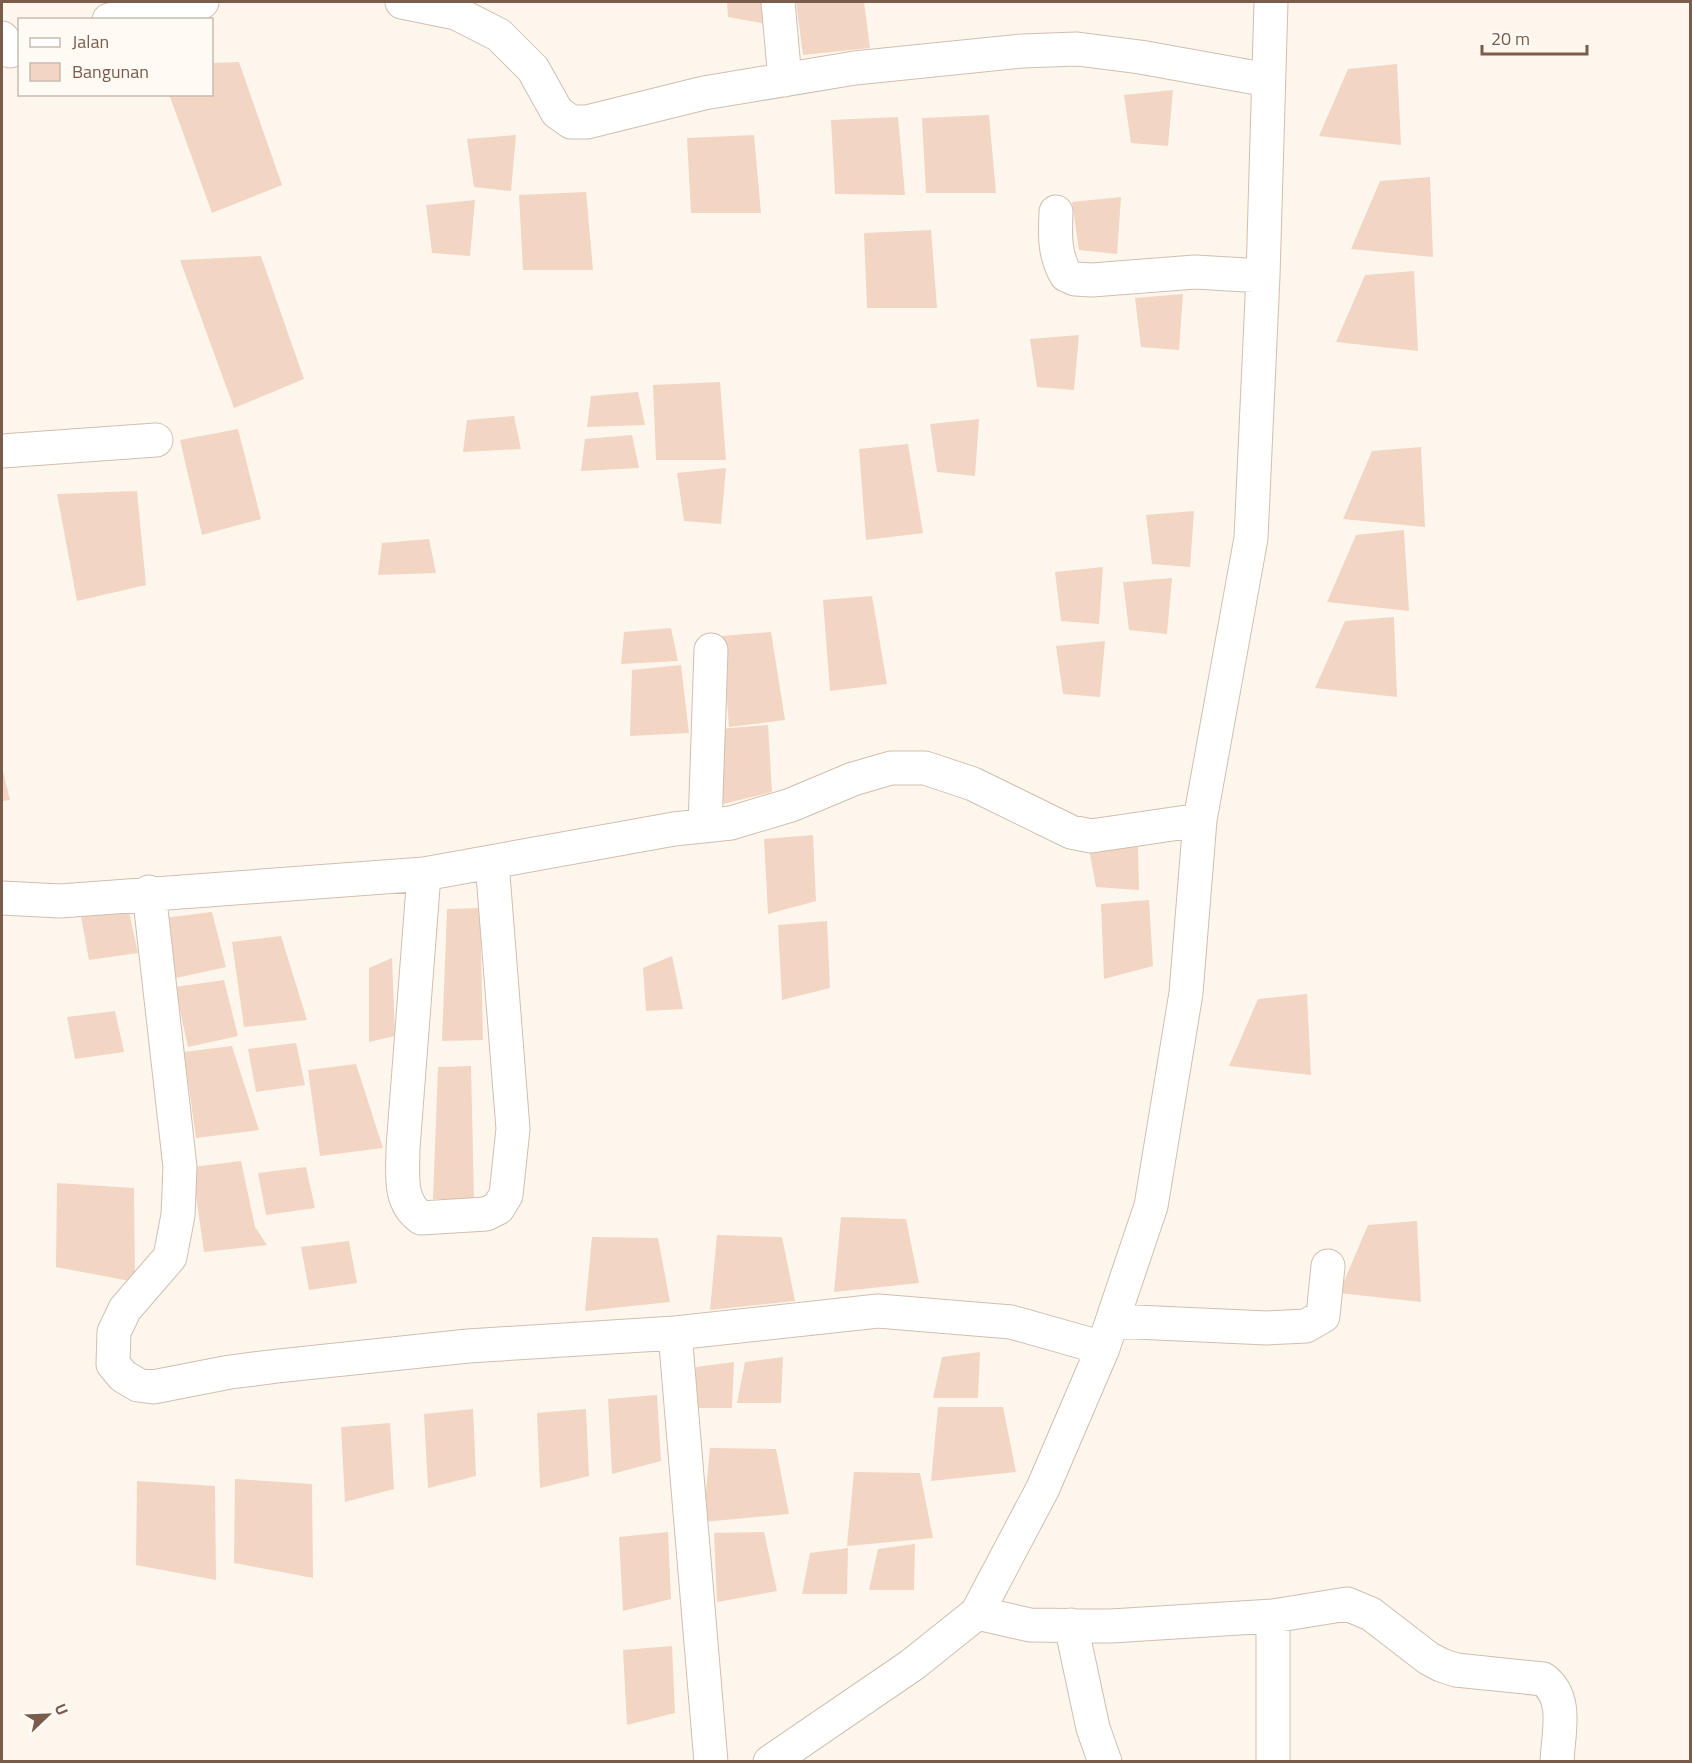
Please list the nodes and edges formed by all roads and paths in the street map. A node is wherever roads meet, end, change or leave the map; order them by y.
1 (202, 2) edge
2 (402, 2) edge
3 (778, 2) edge
4 (1271, 2) edge
5 (119, 18) edge
6 (785, 80) junction
7 (1268, 80) junction
8 (1056, 212) dead end
9 (1263, 276) junction
10 (156, 440) dead end
11 (2, 451) edge
12 (711, 650) dead end
13 (1200, 820) junction
14 (705, 826) junction
15 (492, 862) junction
16 (424, 874) junction
17 (149, 892) junction
18 (2, 898) edge
19 (1328, 1266) dead end
20 (675, 1333) junction
21 (1108, 1335) junction
22 (977, 1613) junction
23 (1273, 1616) junction
24 (1071, 1625) junction
25 (711, 1761) edge
26 (770, 1761) edge
27 (1105, 1761) edge
28 (1273, 1761) edge
29 (1554, 1761) edge

1 - 5 street
2 - 6 street
3 - 6 street
4 - 7 street
6 - 7 street
7 - 9 street
8 - 9 street
9 - 13 street
10 - 11 street
12 - 14 street
13 - 14 street
13 - 21 street
14 - 15 street
15 - 16 street
15 - 16 street
16 - 17 street
17 - 18 street
17 - 20 street
19 - 21 street
20 - 21 street
20 - 25 street
21 - 22 street
22 - 24 street
22 - 26 street
23 - 24 street
23 - 28 street
23 - 29 street
24 - 27 street

